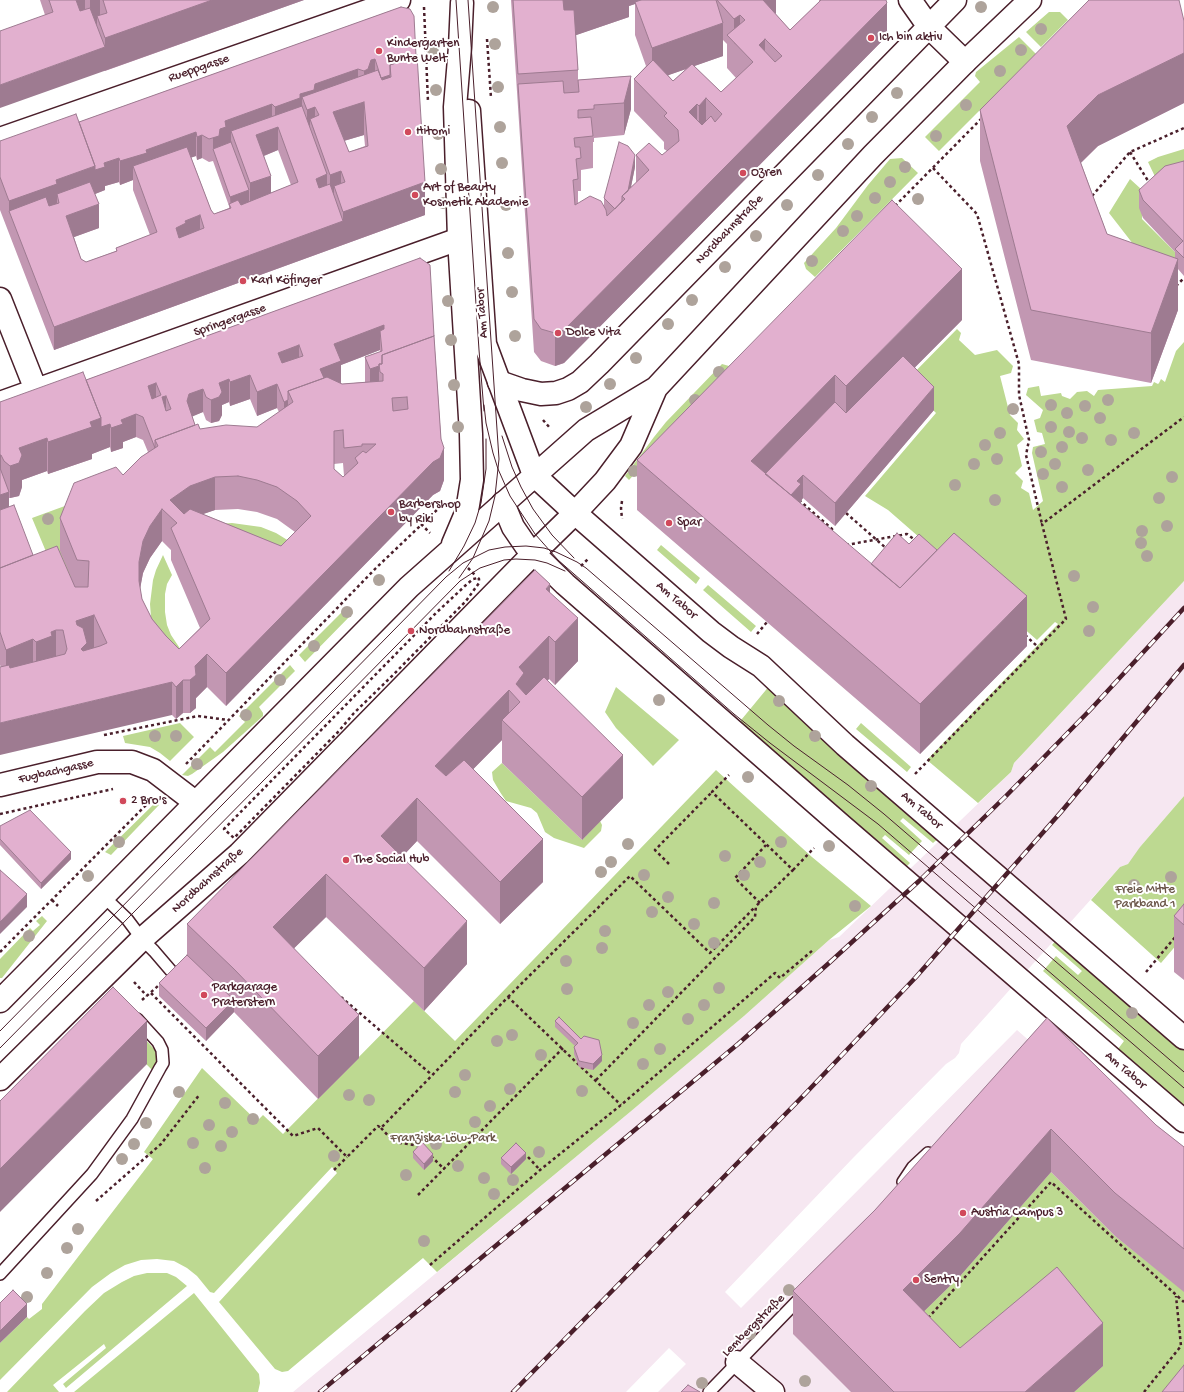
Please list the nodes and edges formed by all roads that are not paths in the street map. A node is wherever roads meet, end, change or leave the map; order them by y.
1 (399, 0) edge
2 (910, 0) edge
3 (955, 0) edge
4 (1030, 0) edge
5 (462, 2) edge
6 (929, 26) junction
7 (965, 62) junction
8 (0, 139) edge
9 (459, 240) junction
10 (0, 299) edge
11 (499, 382) junction
12 (656, 388) junction
13 (36, 390) junction
14 (0, 403) edge
15 (534, 475) junction
16 (503, 503) junction
17 (575, 513) junction
18 (450, 551) junction
19 (533, 554) junction
20 (0, 785) edge
21 (195, 802) junction
22 (103, 896) junction
23 (142, 939) junction
24 (193, 988) edge
25 (0, 1001) edge
26 (128, 1010) edge
27 (1184, 1038) edge
28 (0, 1078) edge
29 (1184, 1121) edge
30 (936, 1145) edge
31 (897, 1192) edge
32 (0, 1274) edge
33 (814, 1285) edge
34 (737, 1362) junction
35 (709, 1392) edge
36 (773, 1392) edge

1 - 8 street, Rueppgasse
2 - 6 street
3 - 6 street, Nordbahnstraße
4 - 7 street, Nordbahnstraße
5 - 9 street, Am Tabor
5 - 11 street, Am Tabor
6 - 7 street
6 - 11 street, Nordbahnstraße
7 - 12 street, Nordbahnstraße
9 - 13 street, Springergasse
9 - 18 street, Am Tabor
10 - 13 street
11 - 15 street, Am Tabor
12 - 15 street, Nordbahnstraße
12 - 17 street, Nordbahnstraße
13 - 14 street, Springergasse
15 - 16 street, Nordbahnstraße
15 - 17 street, Am Tabor
16 - 18 street, Nordbahnstraße
16 - 19 street, Am Tabor
17 - 19 street, Nordbahnstraße
17 - 27 street, Am Tabor
18 - 21 street, Nordbahnstraße
19 - 23 street, Nordbahnstraße
19 - 29 street, Am Tabor
20 - 21 street, Fugbachgasse
21 - 22 street, Nordbahnstraße
22 - 23 lane
22 - 25 street, Nordbahnstraße
23 - 24 lane
23 - 28 street, Nordbahnstraße
26 - 32 lane
30 - 31 lane
33 - 34 lane, Lembergstraße
34 - 35 lane, Lembergstraße
34 - 36 street

